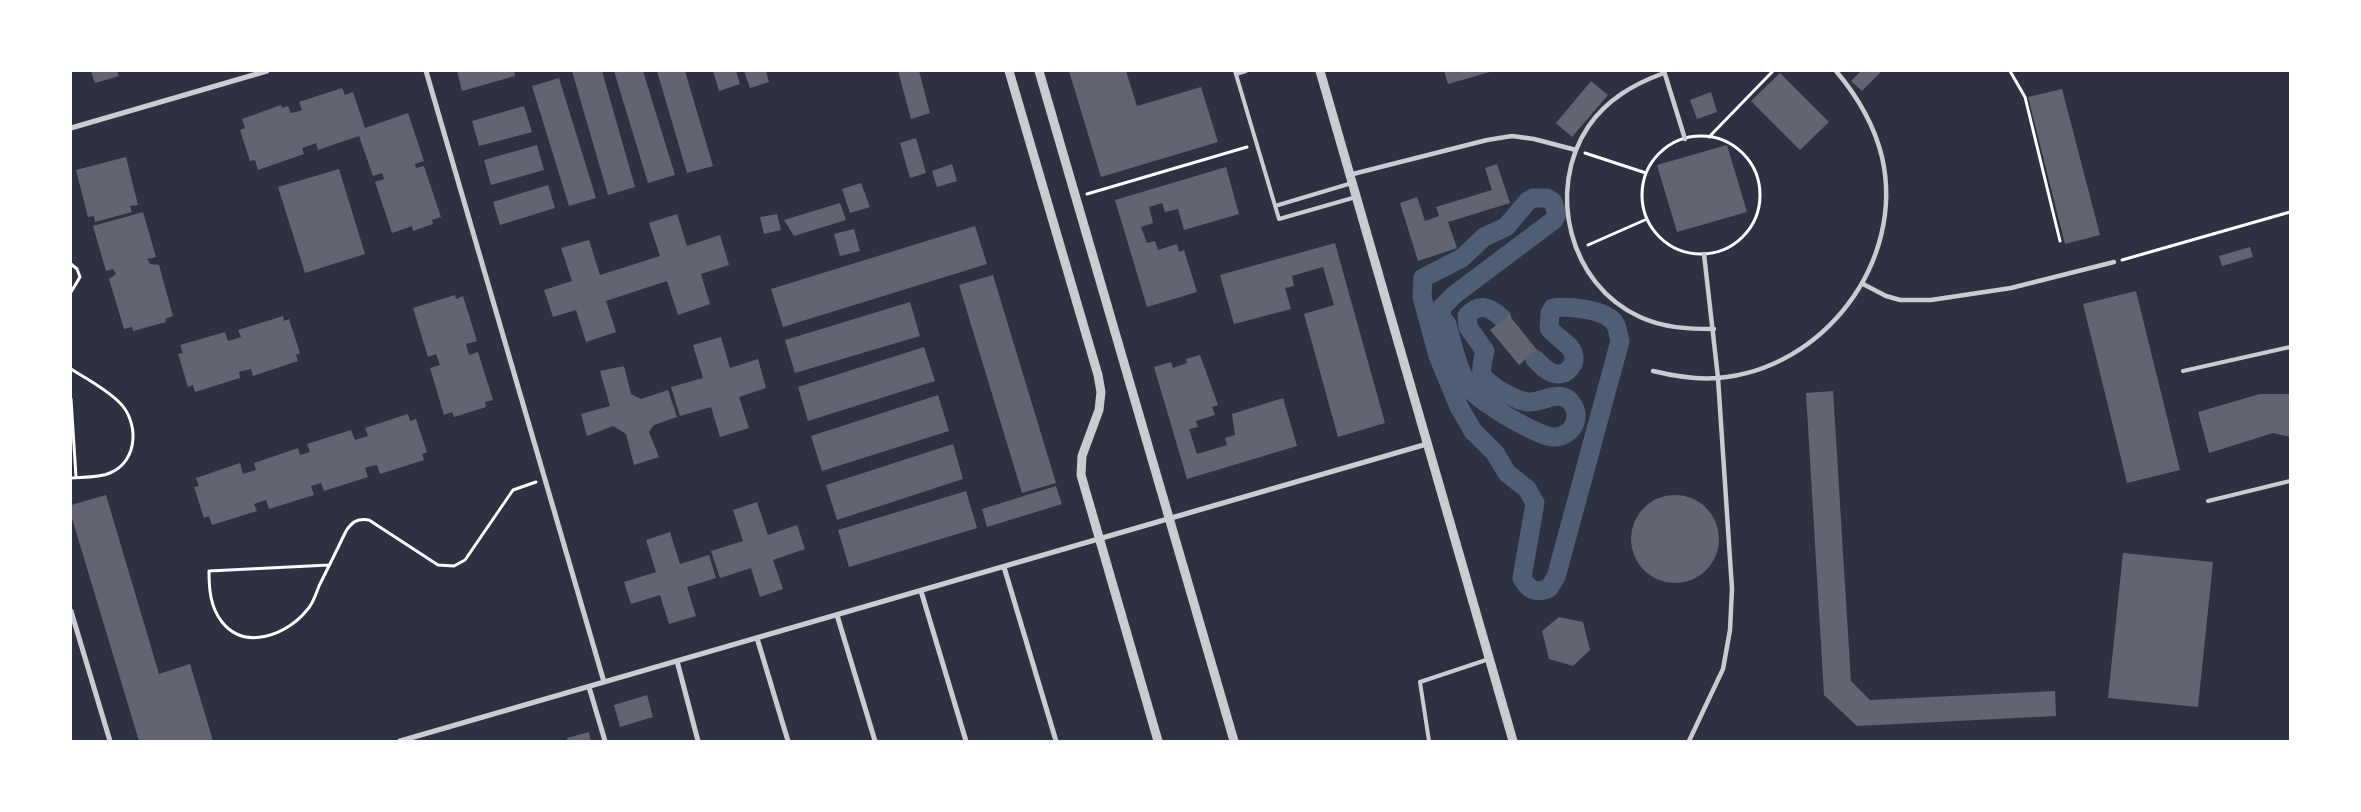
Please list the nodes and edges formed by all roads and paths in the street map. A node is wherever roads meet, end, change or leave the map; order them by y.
1 (267, 71) edge
2 (426, 71) edge
3 (1009, 71) edge
4 (1039, 71) edge
5 (1246, 71) edge
6 (1320, 71) edge
7 (1773, 71) edge
8 (1836, 71) edge
9 (2010, 71) edge
10 (1664, 72) edge
11 (1236, 73) edge
12 (71, 128) edge
13 (1708, 137) junction
14 (1684, 139) junction
15 (1257, 144) junction
16 (1576, 150) junction
17 (1646, 173) junction
18 (1350, 179) junction
19 (1084, 195) dead end
20 (1356, 197) junction
21 (1275, 206) junction
22 (2290, 212) edge
23 (1647, 219) junction
24 (2060, 241) dead end
25 (1576, 250) junction
26 (1704, 254) junction
27 (2114, 262) joint
28 (71, 264) edge
29 (1863, 284) junction
30 (71, 292) edge
31 (1714, 329) junction
32 (2290, 347) edge
33 (71, 369) edge
34 (1653, 371) dead end
35 (2183, 372) dead end
36 (1718, 378) junction
37 (71, 399) edge
38 (1427, 444) junction
39 (74, 477) edge
40 (2290, 481) edge
41 (536, 482) dead end
42 (2208, 501) dead end
43 (1169, 519) junction
44 (1099, 540) junction
45 (329, 565) junction
46 (1004, 567) junction
47 (921, 591) junction
48 (71, 611) edge
49 (837, 615) junction
50 (757, 638) junction
51 (1489, 659) junction
52 (677, 662) junction
53 (604, 682) junction
54 (589, 686) junction
55 (110, 741) edge
56 (400, 741) edge
57 (605, 741) edge
58 (698, 741) edge
59 (788, 741) edge
60 (875, 741) edge
61 (966, 741) edge
62 (1056, 741) edge
63 (1158, 741) edge
64 (1234, 741) edge
65 (1429, 741) edge
66 (1513, 741) edge
67 (1689, 741) edge

1 - 12 street
2 - 53 street
3 - 44 street
4 - 43 street
5 - 11 lane
6 - 18 street
7 - 13 path
8 - 29 street
9 - 24 path
10 - 14 street
10 - 16 street
11 - 15 lane
13 - 14 path
13 - 26 path
14 - 17 path
15 - 19 path
15 - 21 lane
16 - 17 path
16 - 18 street
16 - 25 street
17 - 23 path
18 - 20 street
18 - 21 lane
20 - 21 lane
20 - 38 street
22 - 27 path
23 - 25 path
23 - 26 path
25 - 31 street
26 - 31 street
27 - 29 street
28 - 30 path
29 - 36 street
31 - 36 street
32 - 35 lane
33 - 39 path
34 - 36 street
36 - 67 street
37 - 39 path
38 - 43 street
38 - 51 street
40 - 42 lane
41 - 45 path
43 - 44 street
43 - 64 street
44 - 46 street
44 - 63 street
45 - 45 path
46 - 47 street
46 - 62 street
47 - 49 street
47 - 61 street
48 - 55 street
49 - 50 street
49 - 60 street
50 - 52 street
50 - 59 street
51 - 65 lane
51 - 66 street
52 - 53 street
52 - 58 street
53 - 54 street
54 - 56 street
54 - 57 street

